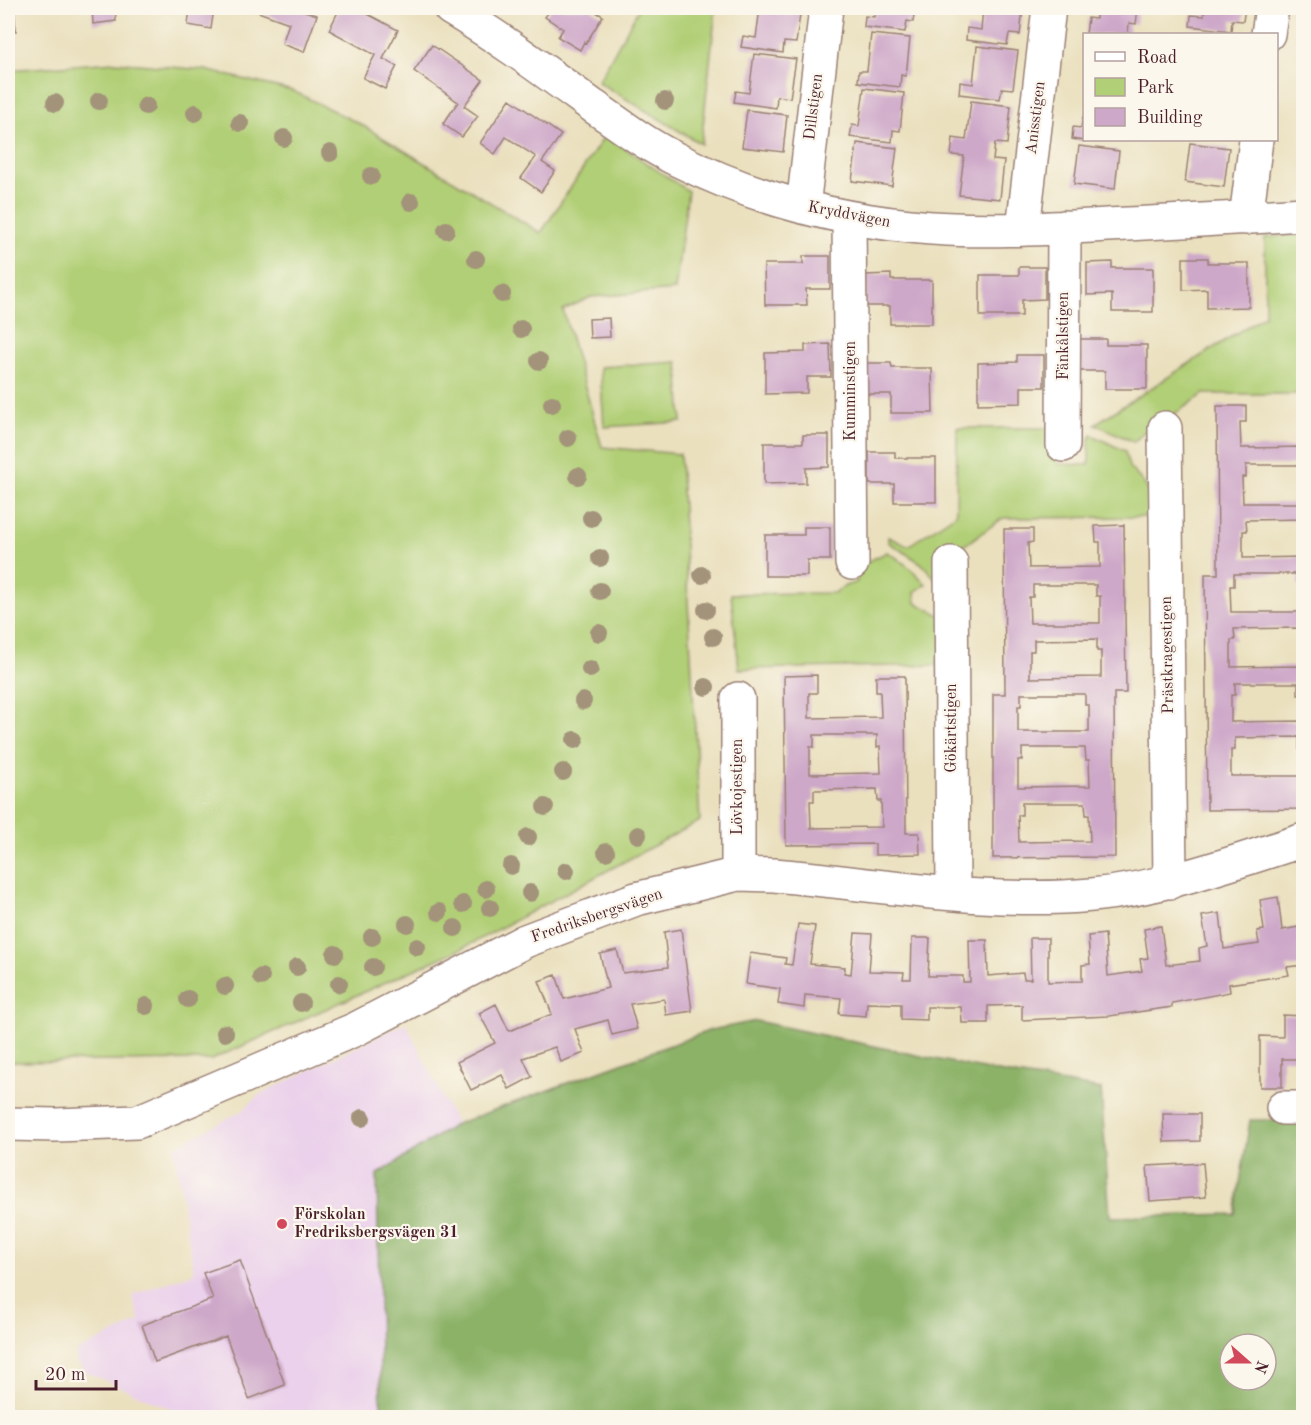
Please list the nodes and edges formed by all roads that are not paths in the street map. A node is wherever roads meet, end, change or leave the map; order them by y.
1 (450, 8) edge
2 (826, 8) edge
3 (1049, 8) edge
4 (1272, 8) edge
5 (493, 18) edge
6 (1268, 33) edge
7 (1256, 141) edge
8 (802, 207) junction
9 (1304, 214) edge
10 (849, 218) junction
11 (1246, 218) junction
12 (1064, 227) junction
13 (1023, 228) junction
14 (1165, 428) dead end
15 (1063, 446) dead end
16 (951, 563) dead end
17 (852, 564) dead end
18 (738, 699) dead end
19 (1304, 840) edge
20 (738, 874) junction
21 (1170, 882) junction
22 (953, 893) junction
23 (8, 1124) edge

1 - 5 street, Kryddvägen
2 - 8 street, Dillstigen
3 - 13 street, Anisstigen
4 - 6 street
5 - 8 street, Kryddvägen
7 - 11 street
8 - 10 street, Kryddvägen
9 - 11 street, Kryddvägen
10 - 13 street, Kryddvägen
10 - 17 street, Kumminstigen
11 - 12 street, Kryddvägen
12 - 13 street, Kryddvägen
12 - 15 street, Fänkålstigen
14 - 21 street, Prästkragestigen
16 - 22 street, Gökärtstigen
18 - 20 street, Lövkojestigen
19 - 21 street, Fredriksbergsvägen
20 - 22 street, Fredriksbergsvägen
20 - 23 street, Fredriksbergsvägen
21 - 22 street, Fredriksbergsvägen

